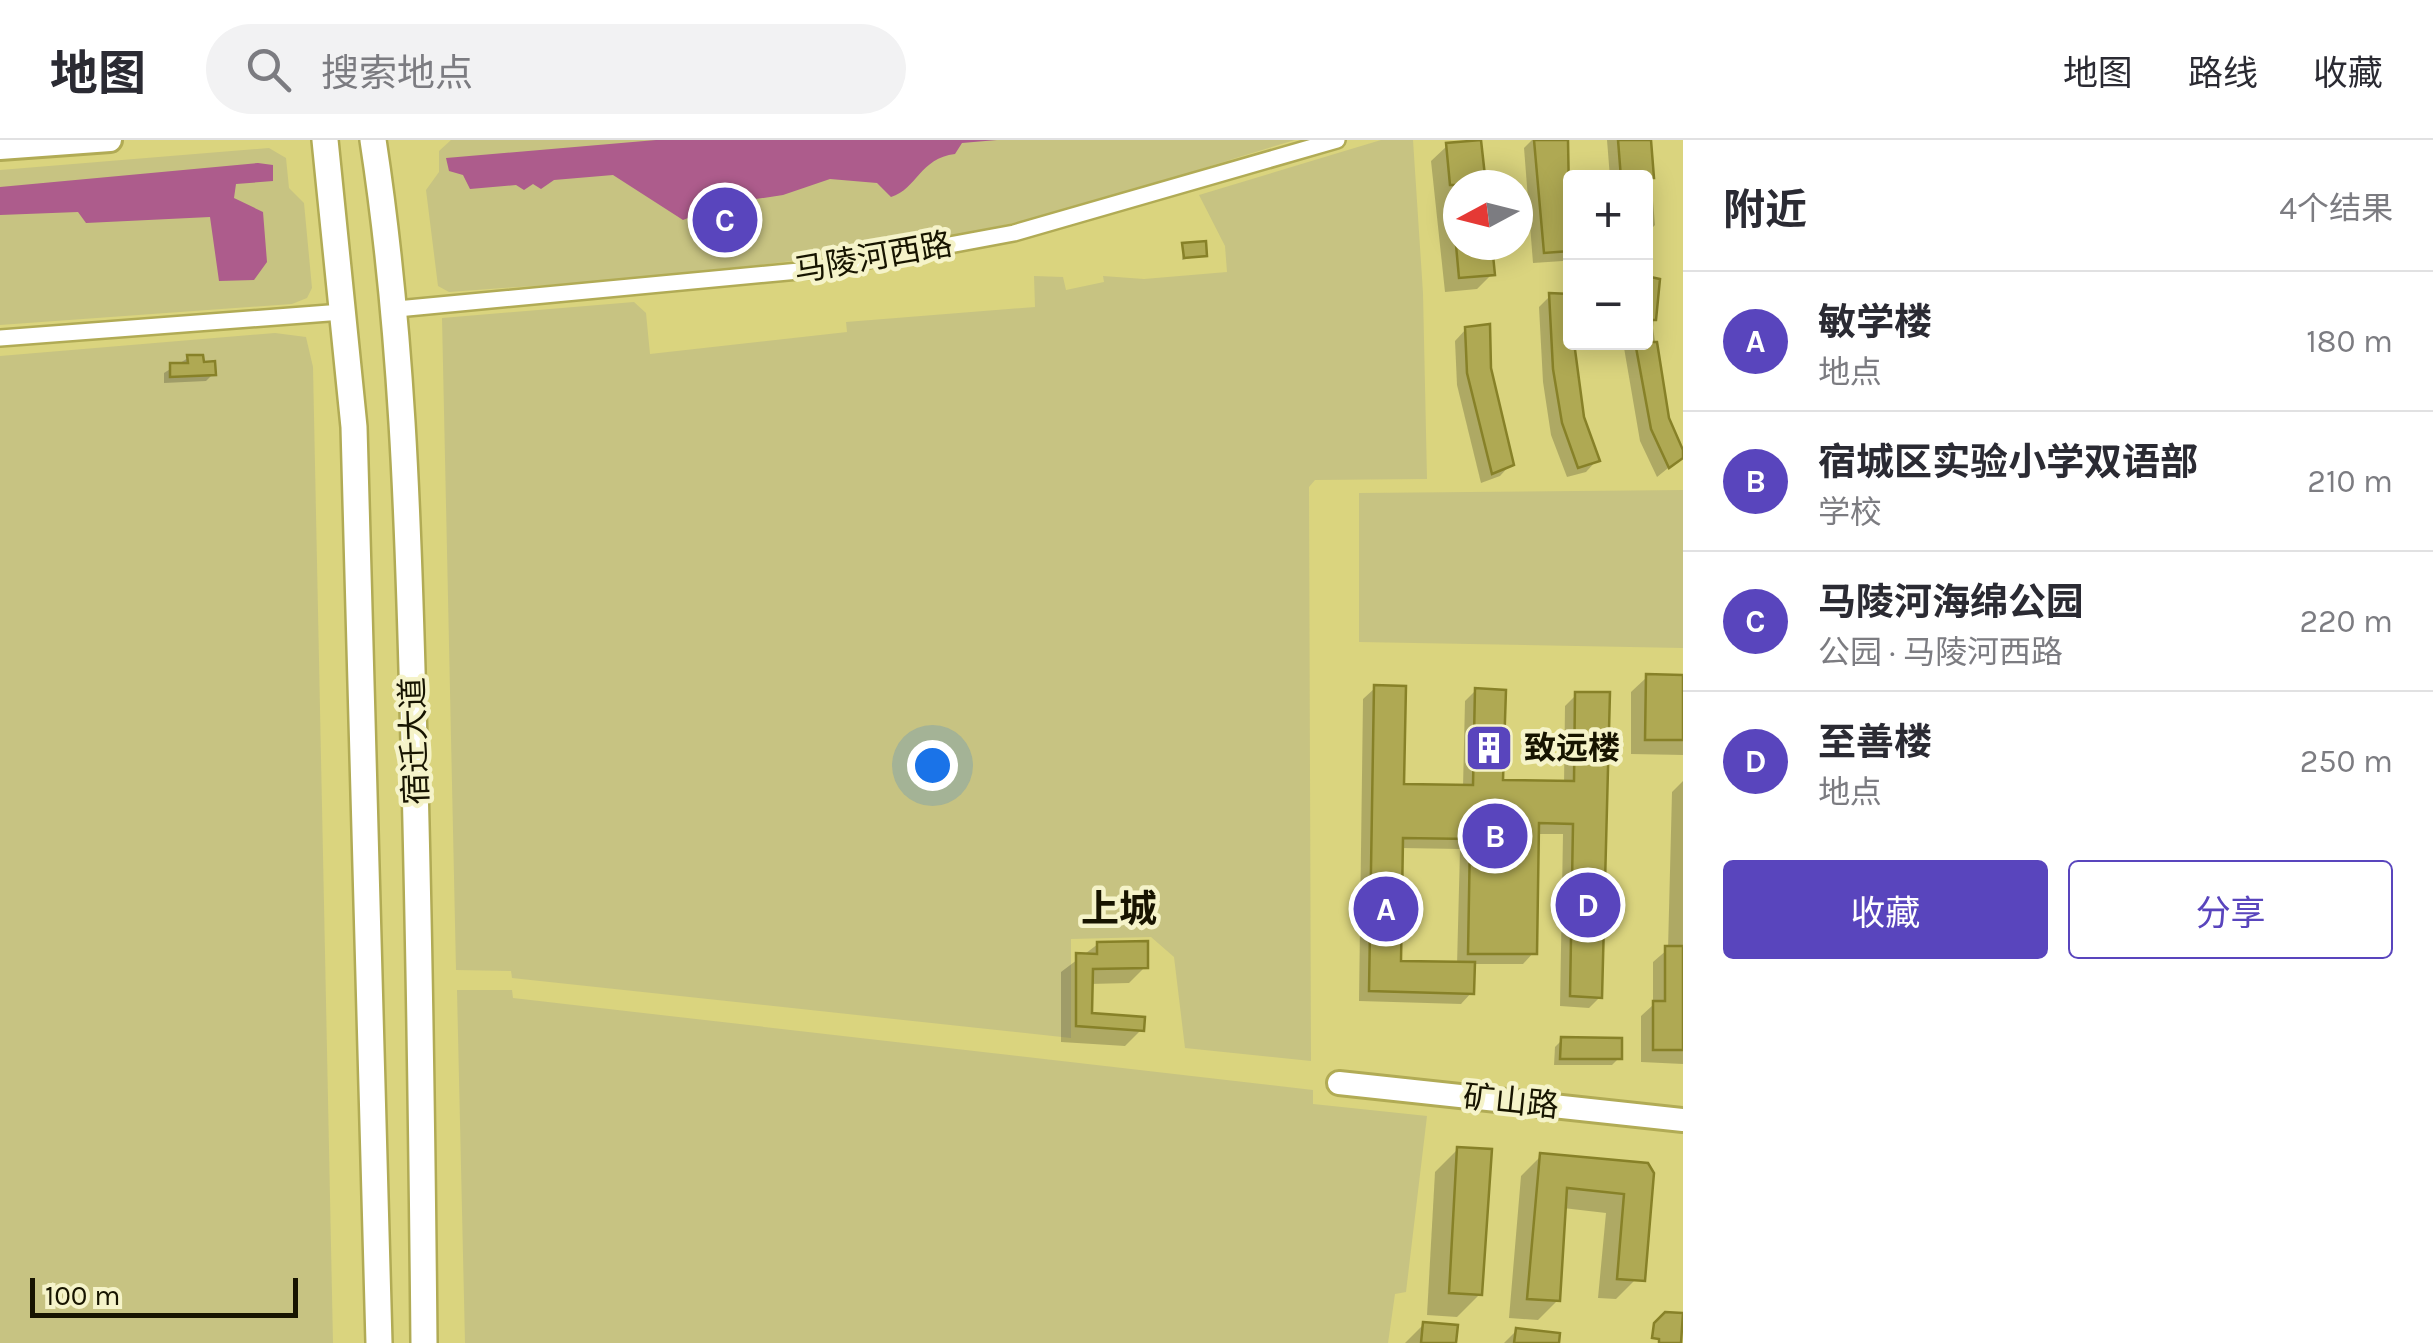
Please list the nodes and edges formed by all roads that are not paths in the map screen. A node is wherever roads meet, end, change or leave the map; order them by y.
1 (110, 140) edge
2 (326, 140) edge
3 (374, 140) edge
4 (1338, 140) edge
5 (0, 148) edge
6 (396, 309) junction
7 (342, 312) junction
8 (0, 338) edge
9 (1339, 1082) dead end
10 (1683, 1120) edge
11 (378, 1343) edge
12 (424, 1343) edge

1 - 5 street
2 - 7 main road, 宿迁大道
3 - 6 main road, 宿迁大道
4 - 6 street, 马陵河西路
6 - 12 main road, 宿迁大道
7 - 8 street
7 - 11 main road, 宿迁大道
9 - 10 street, 矿山路

